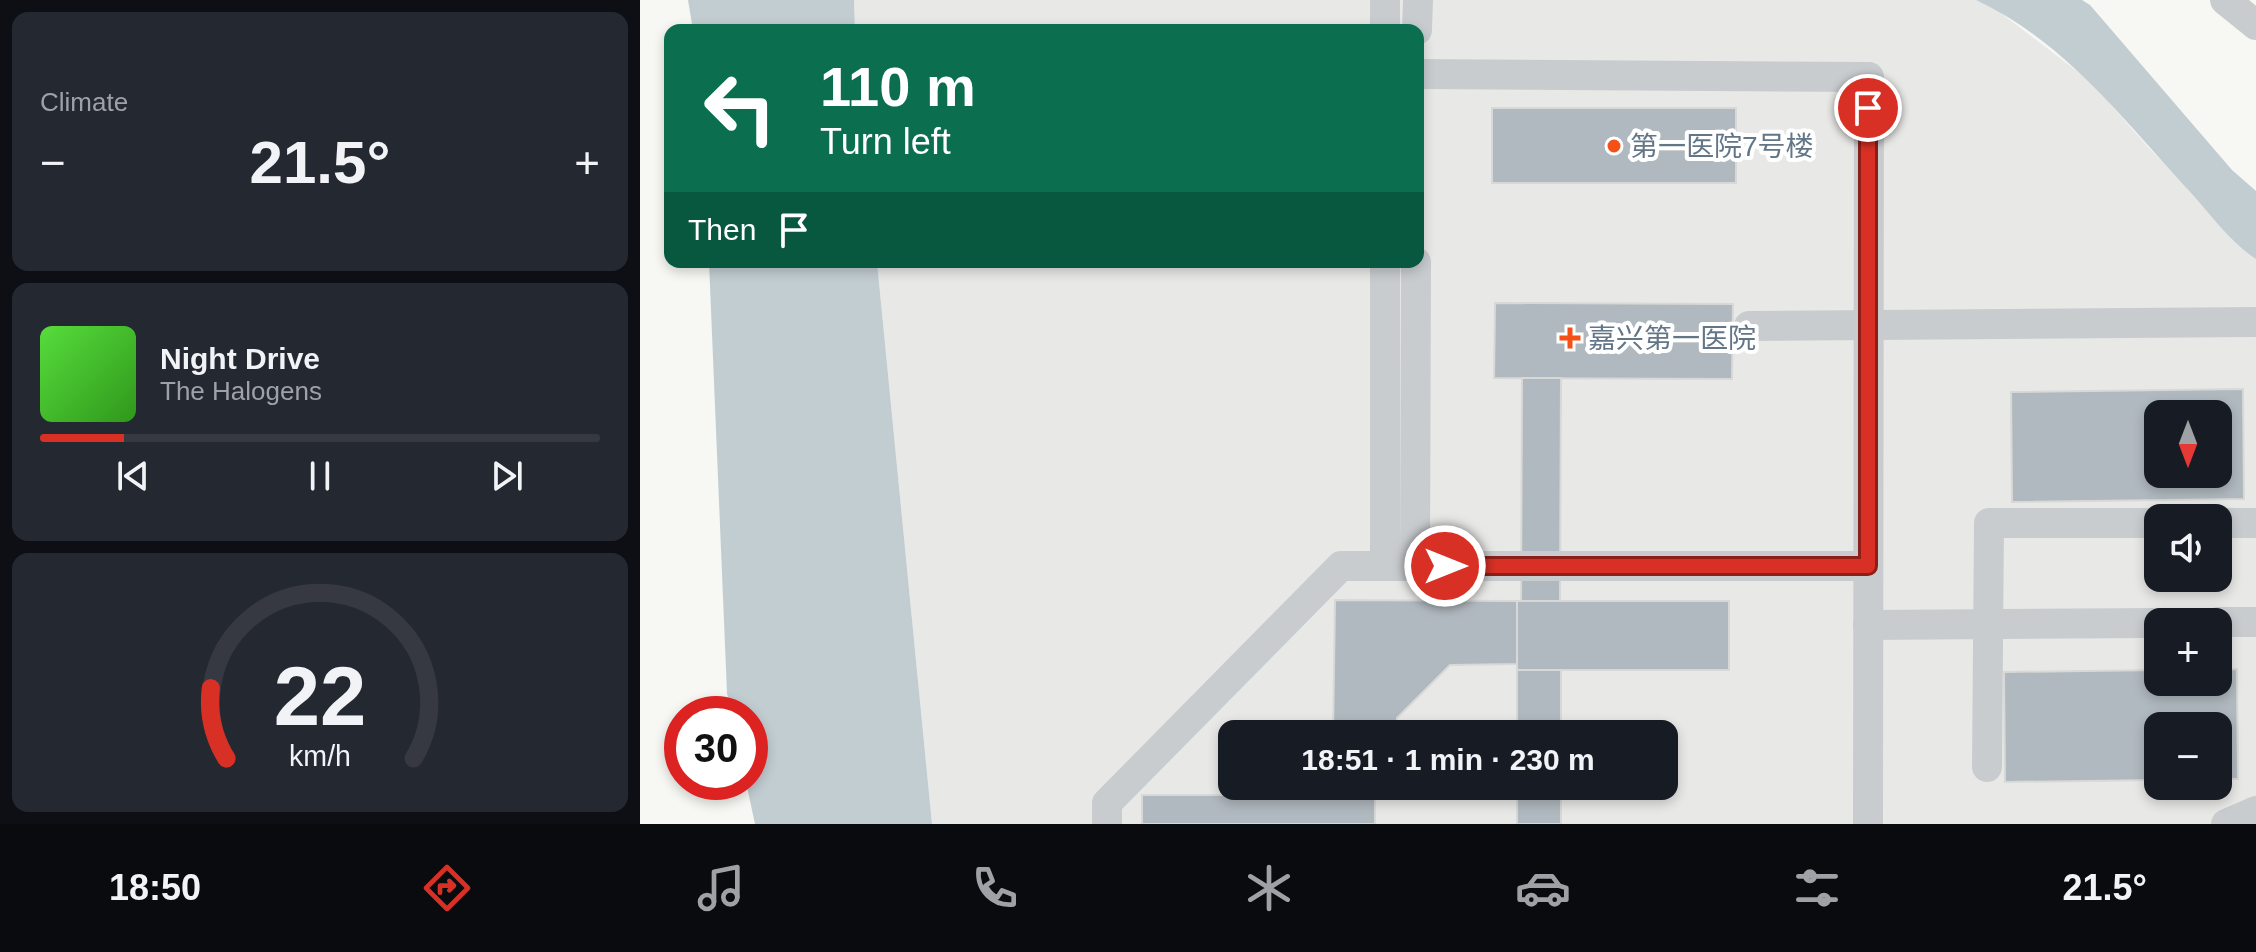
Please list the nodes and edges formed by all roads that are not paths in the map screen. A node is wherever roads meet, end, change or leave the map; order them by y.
1 (1385, 0) edge
2 (1418, 0) edge
3 (2225, 0) edge
4 (1385, 24) edge
5 (1417, 24) edge
6 (2256, 25) edge
7 (1424, 74) edge
8 (1385, 268) edge
9 (1416, 268) edge
10 (2256, 322) edge
11 (1868, 325) junction
12 (1749, 326) dead end
13 (2144, 523) edge
14 (2232, 523) edge
15 (2256, 523) edge
16 (1385, 566) junction
17 (1415, 566) junction
18 (1868, 566) junction
19 (2232, 622) edge
20 (2256, 622) edge
21 (2144, 623) edge
22 (1988, 624) junction
23 (1868, 625) junction
24 (1987, 767) dead end
25 (2256, 811) edge
26 (1107, 824) edge
27 (1868, 824) edge
28 (2226, 824) edge

1 - 4 street
2 - 5 street
3 - 6 street
7 - 11 street
8 - 16 street
9 - 17 street
10 - 11 street
11 - 12 street
11 - 18 street
13 - 22 street
14 - 15 street
16 - 17 street
16 - 26 street
17 - 18 street
18 - 23 street
19 - 20 street
21 - 22 street
22 - 23 street
22 - 24 street
23 - 27 street
25 - 28 street

